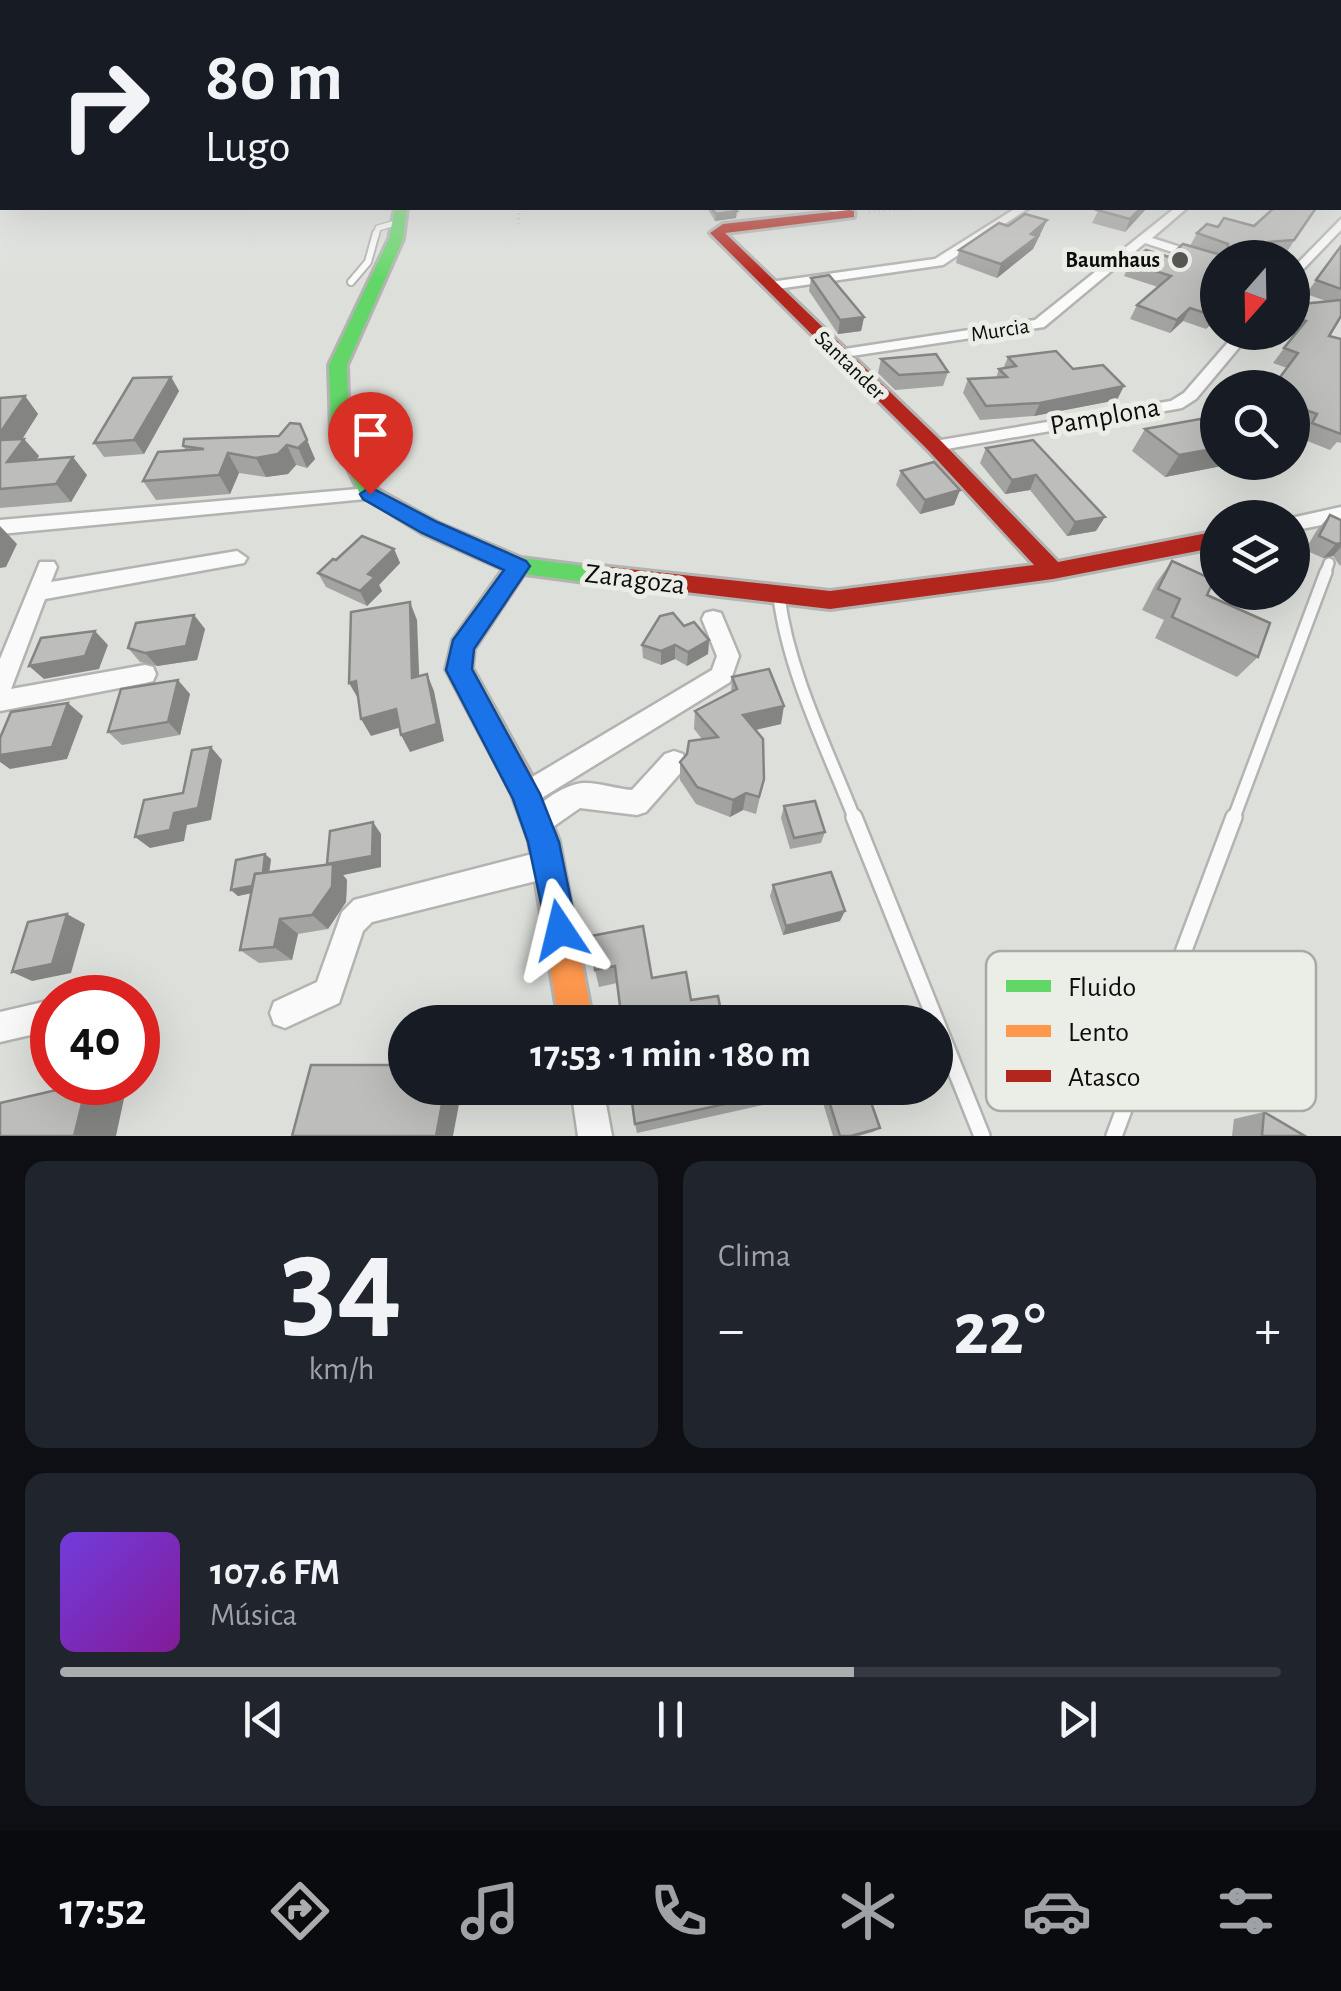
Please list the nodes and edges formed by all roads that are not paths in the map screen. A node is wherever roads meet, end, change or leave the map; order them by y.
1 (839, 210) edge
2 (1020, 210) edge
3 (1179, 210) edge
4 (400, 214) edge
5 (1341, 223) edge
6 (1144, 239) junction
7 (1310, 257) edge
8 (1200, 258) edge
9 (351, 282) dead end
10 (770, 286) junction
11 (1230, 350) edge
12 (838, 354) junction
13 (935, 446) junction
14 (370, 494) junction
15 (1341, 514) edge
16 (1310, 520) edge
17 (0, 527) edge
18 (1200, 542) edge
19 (237, 558) dead end
20 (1328, 563) dead end
21 (518, 566) junction
22 (47, 567) dead end
23 (1053, 572) junction
24 (38, 592) junction
25 (779, 598) junction
26 (713, 619) dead end
27 (145, 674) dead end
28 (0, 688) edge
29 (0, 701) edge
30 (674, 762) dead end
31 (526, 794) junction
32 (538, 826) junction
33 (548, 864) junction
34 (1183, 951) edge
35 (573, 1005) edge
36 (285, 1013) dead end
37 (30, 1020) edge
38 (0, 1028) edge
39 (590, 1105) edge
40 (1123, 1111) edge
41 (596, 1136) edge
42 (982, 1136) edge
43 (1114, 1136) edge

1 - 10 street, Santander
2 - 10 street
3 - 6 street, Murcia
4 - 9 lane
4 - 14 street
5 - 7 street
6 - 8 street
6 - 12 street, Murcia
10 - 12 street, Santander
11 - 13 street, Pamplona
12 - 13 street, Santander
13 - 23 street, Santander
14 - 17 street
14 - 21 street, Zaragoza
15 - 16 street
18 - 23 street, Zaragoza
19 - 24 street
20 - 34 lane
21 - 25 street, Zaragoza
21 - 31 street
22 - 24 street
23 - 25 street, Zaragoza
24 - 28 street
25 - 42 lane
26 - 31 street
27 - 29 street
30 - 32 street
31 - 32 street
32 - 33 street
33 - 35 street
33 - 36 street
37 - 38 street
39 - 41 street
40 - 43 lane

